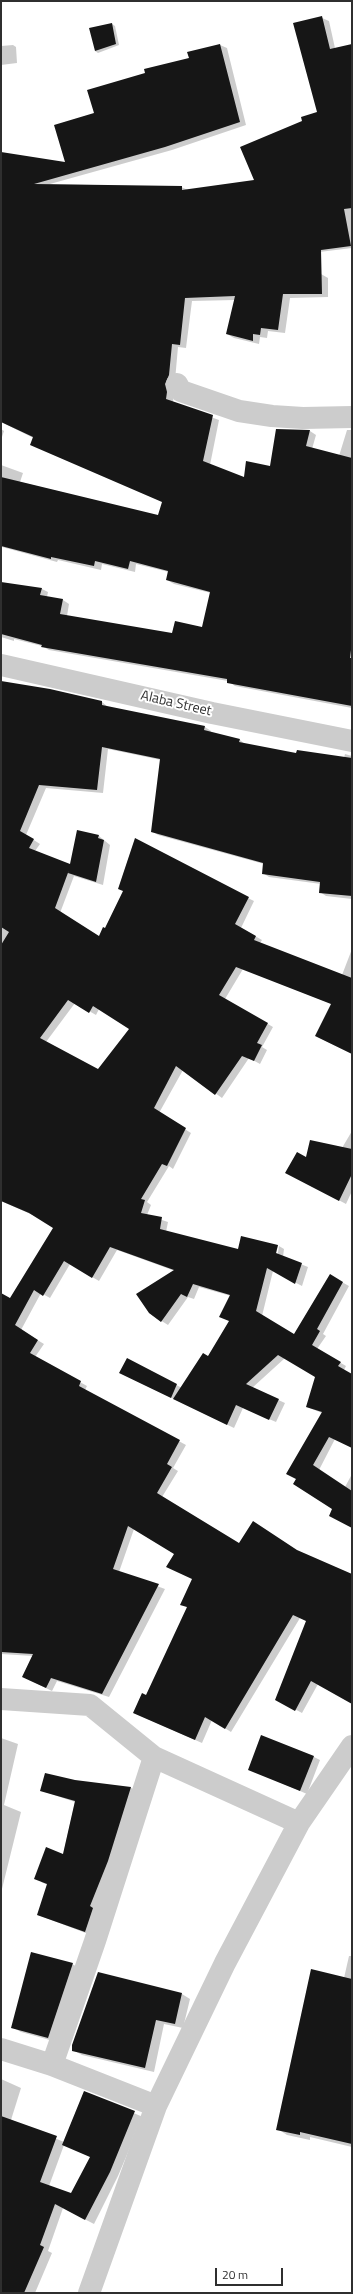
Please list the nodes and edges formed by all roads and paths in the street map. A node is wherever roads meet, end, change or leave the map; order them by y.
1 (177, 384) dead end
2 (352, 417) edge
3 (1, 664) edge
4 (352, 742) edge
5 (1, 1699) edge
6 (352, 1746) edge
7 (154, 1757) junction
8 (299, 1823) junction
9 (1, 2049) edge
10 (52, 2065) junction
11 (156, 2106) junction
12 (89, 2293) edge

1 - 2 street
3 - 4 street, Alaba Street
5 - 7 street
6 - 8 street
7 - 8 street
7 - 10 street
8 - 11 street
9 - 10 street
10 - 11 street
11 - 12 street

